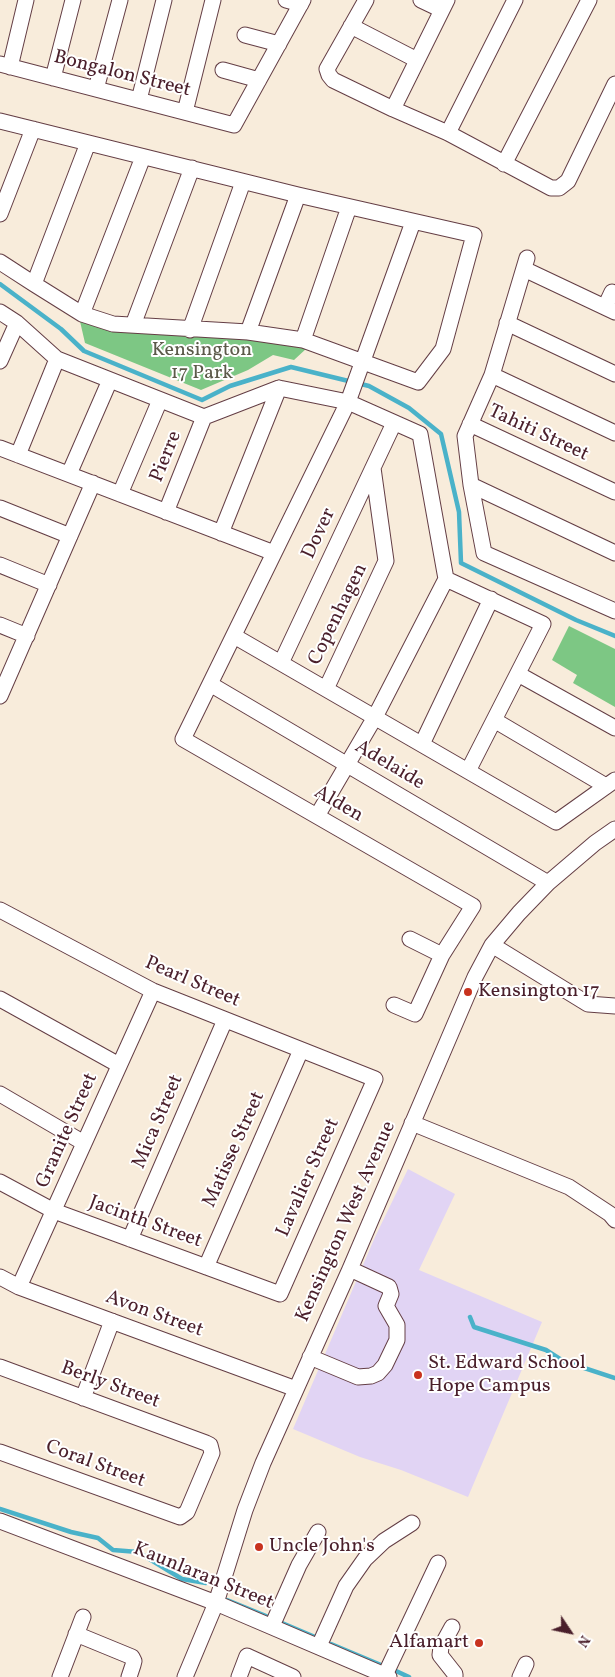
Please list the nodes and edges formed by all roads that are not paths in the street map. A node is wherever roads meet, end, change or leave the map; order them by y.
1 (26, 0) edge
2 (73, 0) edge
3 (120, 0) edge
4 (164, 0) edge
5 (213, 0) edge
6 (286, 0) edge
7 (366, 0) edge
8 (421, 0) edge
9 (515, 0) edge
10 (589, 0) edge
11 (302, 2) edge
12 (444, 5) edge
13 (351, 26) junction
14 (245, 35) dead end
15 (279, 44) junction
16 (417, 60) junction
17 (5, 65) edge
18 (223, 70) dead end
19 (53, 78) junction
20 (259, 80) junction
21 (615, 84) edge
22 (96, 89) junction
23 (139, 100) junction
24 (393, 109) junction
25 (185, 112) junction
26 (0, 121) edge
27 (32, 130) junction
28 (448, 133) junction
29 (88, 143) junction
30 (143, 157) junction
31 (504, 164) junction
32 (192, 168) junction
33 (243, 182) junction
34 (298, 195) junction
35 (350, 207) junction
36 (0, 214) edge
37 (413, 222) junction
38 (0, 262) edge
39 (34, 284) junction
40 (612, 292) dead end
41 (610, 310) edge
42 (0, 312) edge
43 (82, 314) junction
44 (507, 322) junction
45 (17, 323) junction
46 (133, 325) junction
47 (190, 330) junction
48 (248, 332) junction
49 (304, 340) junction
50 (57, 360) junction
51 (0, 361) edge
52 (362, 366) junction
53 (615, 374) edge
54 (492, 375) junction
55 (110, 380) junction
56 (279, 388) junction
57 (350, 397) junction
58 (160, 400) junction
59 (204, 417) junction
60 (394, 423) junction
61 (470, 424) junction
62 (615, 433) edge
63 (0, 448) edge
64 (18, 455) junction
65 (373, 468) junction
66 (69, 474) junction
67 (93, 483) junction
68 (471, 485) junction
69 (615, 492) edge
70 (120, 494) junction
71 (0, 508) edge
72 (166, 512) junction
73 (221, 533) junction
74 (70, 536) junction
75 (274, 553) junction
76 (615, 554) edge
77 (0, 565) edge
78 (446, 579) junction
79 (49, 585) junction
80 (491, 600) junction
81 (615, 611) edge
82 (0, 625) edge
83 (27, 636) junction
84 (234, 636) junction
85 (281, 663) junction
86 (518, 674) junction
87 (210, 684) junction
88 (2, 688) edge
89 (326, 688) junction
90 (375, 717) junction
91 (494, 720) junction
92 (615, 728) edge
93 (422, 744) junction
94 (347, 765) junction
95 (468, 771) junction
96 (611, 783) edge
97 (317, 816) junction
98 (615, 829) edge
99 (548, 883) junction
100 (0, 910) edge
101 (410, 939) dead end
102 (492, 945) junction
103 (442, 955) junction
104 (153, 991) junction
105 (0, 999) edge
106 (394, 1004) dead end
107 (615, 1006) edge
108 (225, 1020) junction
109 (301, 1050) junction
110 (120, 1065) junction
111 (375, 1079) joint
112 (0, 1094) edge
113 (412, 1123) junction
114 (84, 1143) junction
115 (0, 1182) edge
116 (54, 1211) junction
117 (615, 1220) edge
118 (130, 1239) junction
119 (206, 1267) junction
120 (350, 1268) junction
121 (0, 1277) edge
122 (19, 1287) junction
123 (280, 1294) joint
124 (112, 1321) junction
125 (310, 1357) junction
126 (0, 1367) edge
127 (296, 1389) junction
128 (83, 1398) junction
129 (0, 1452) edge
130 (176, 1516) joint
131 (0, 1522) edge
132 (412, 1523) dead end
133 (318, 1532) dead end
134 (438, 1563) dead end
135 (216, 1603) junction
136 (83, 1617) dead end
137 (272, 1626) junction
138 (452, 1627) dead end
139 (76, 1634) junction
140 (319, 1646) junction
141 (387, 1676) edge
142 (60, 1677) edge
143 (129, 1677) edge
144 (186, 1677) edge
145 (239, 1677) edge
146 (293, 1677) edge
147 (455, 1677) edge

1 - 17 street
2 - 19 street
3 - 22 street
4 - 23 street
5 - 25 street
6 - 11 street
7 - 13 street
8 - 12 street
9 - 28 street
10 - 31 street
11 - 15 street
12 - 16 street
13 - 16 street
13 - 24 street
14 - 15 street
15 - 20 street
16 - 24 street
17 - 19 street, Bongalon Street
18 - 20 street
19 - 22 street, Bongalon Street
20 - 25 street, Bongalon Street
21 - 31 street
22 - 23 street, Bongalon Street
23 - 25 street, Bongalon Street
24 - 28 street
26 - 27 street
27 - 29 street
27 - 36 street
28 - 31 street
29 - 30 street
29 - 39 street
30 - 32 street
30 - 43 street
32 - 33 street
32 - 46 street
33 - 34 street
33 - 47 street
34 - 35 street
34 - 48 street
35 - 37 street
35 - 49 street
37 - 52 street
37 - 52 street
38 - 39 street
39 - 43 street
40 - 41 street
41 - 44 street
42 - 45 street
43 - 46 street
44 - 53 street
44 - 54 street
45 - 50 street
45 - 51 street
46 - 47 street
47 - 48 street
48 - 49 street
49 - 52 street
50 - 55 street
50 - 64 street
52 - 57 street
54 - 61 street
54 - 62 street
55 - 58 street
55 - 66 street
56 - 57 street
56 - 59 street
56 - 73 street
57 - 60 street
57 - 75 street
58 - 59 street
58 - 70 street
59 - 72 street, Pierre
60 - 65 street, Dover
60 - 78 street
61 - 68 street
61 - 69 street, Tahiti Street
63 - 64 street
64 - 66 street
65 - 85 street, Dover
65 - 89 street, Copenhagen
66 - 67 street
67 - 70 street
67 - 74 street
68 - 76 street
68 - 81 street
70 - 72 street
71 - 74 street
72 - 73 street
73 - 75 street
74 - 79 street
75 - 84 street
77 - 79 street
78 - 80 street
78 - 90 street
79 - 83 street
80 - 86 street
80 - 93 street
82 - 83 street
83 - 88 street
84 - 85 street
84 - 87 street
85 - 89 street
86 - 91 street
86 - 92 street
87 - 94 street, Adelaide
87 - 97 street, Alden
89 - 90 street
90 - 93 street
90 - 94 street
91 - 95 street
91 - 96 street
93 - 95 street
94 - 97 street
94 - 99 street, Adelaide
95 - 96 street
97 - 103 street, Alden
98 - 99 street, Kensington West Avenue
99 - 102 street, Kensington West Avenue
100 - 104 street, Pearl Street
101 - 103 street
102 - 107 street
102 - 113 street, Kensington West Avenue
103 - 106 street
104 - 108 street, Pearl Street
104 - 110 street, Granite Street
105 - 110 street
108 - 109 street, Pearl Street
108 - 118 street, Mica Street
109 - 111 street, Pearl Street
109 - 119 street, Matisse Street
110 - 114 street, Granite Street
111 - 123 street, Lavalier Street
112 - 114 street
113 - 117 street
113 - 120 street, Kensington West Avenue
114 - 116 street, Granite Street
115 - 116 street, Jacinth Street
116 - 118 street, Jacinth Street
116 - 122 street, Granite Street
118 - 119 street, Jacinth Street
119 - 123 street, Jacinth Street
120 - 125 street, Kensington West Avenue
120 - 125 street
121 - 122 street, Avon Street
122 - 124 street, Avon Street
124 - 127 street, Avon Street
124 - 128 street
125 - 127 street, Kensington West Avenue
126 - 128 street, Berly Street
127 - 135 street, Kensington West Avenue
128 - 130 street, Berly Street
129 - 130 street, Coral Street
131 - 135 street, Kaunlaran Street
132 - 140 street
133 - 137 street
134 - 141 street
135 - 137 street, Kaunlaran Street
135 - 144 street, Kensington West Avenue
136 - 139 street
137 - 140 street, Kaunlaran Street
138 - 147 street
139 - 142 street
139 - 143 street
140 - 141 street, Kaunlaran Street
145 - 146 street

